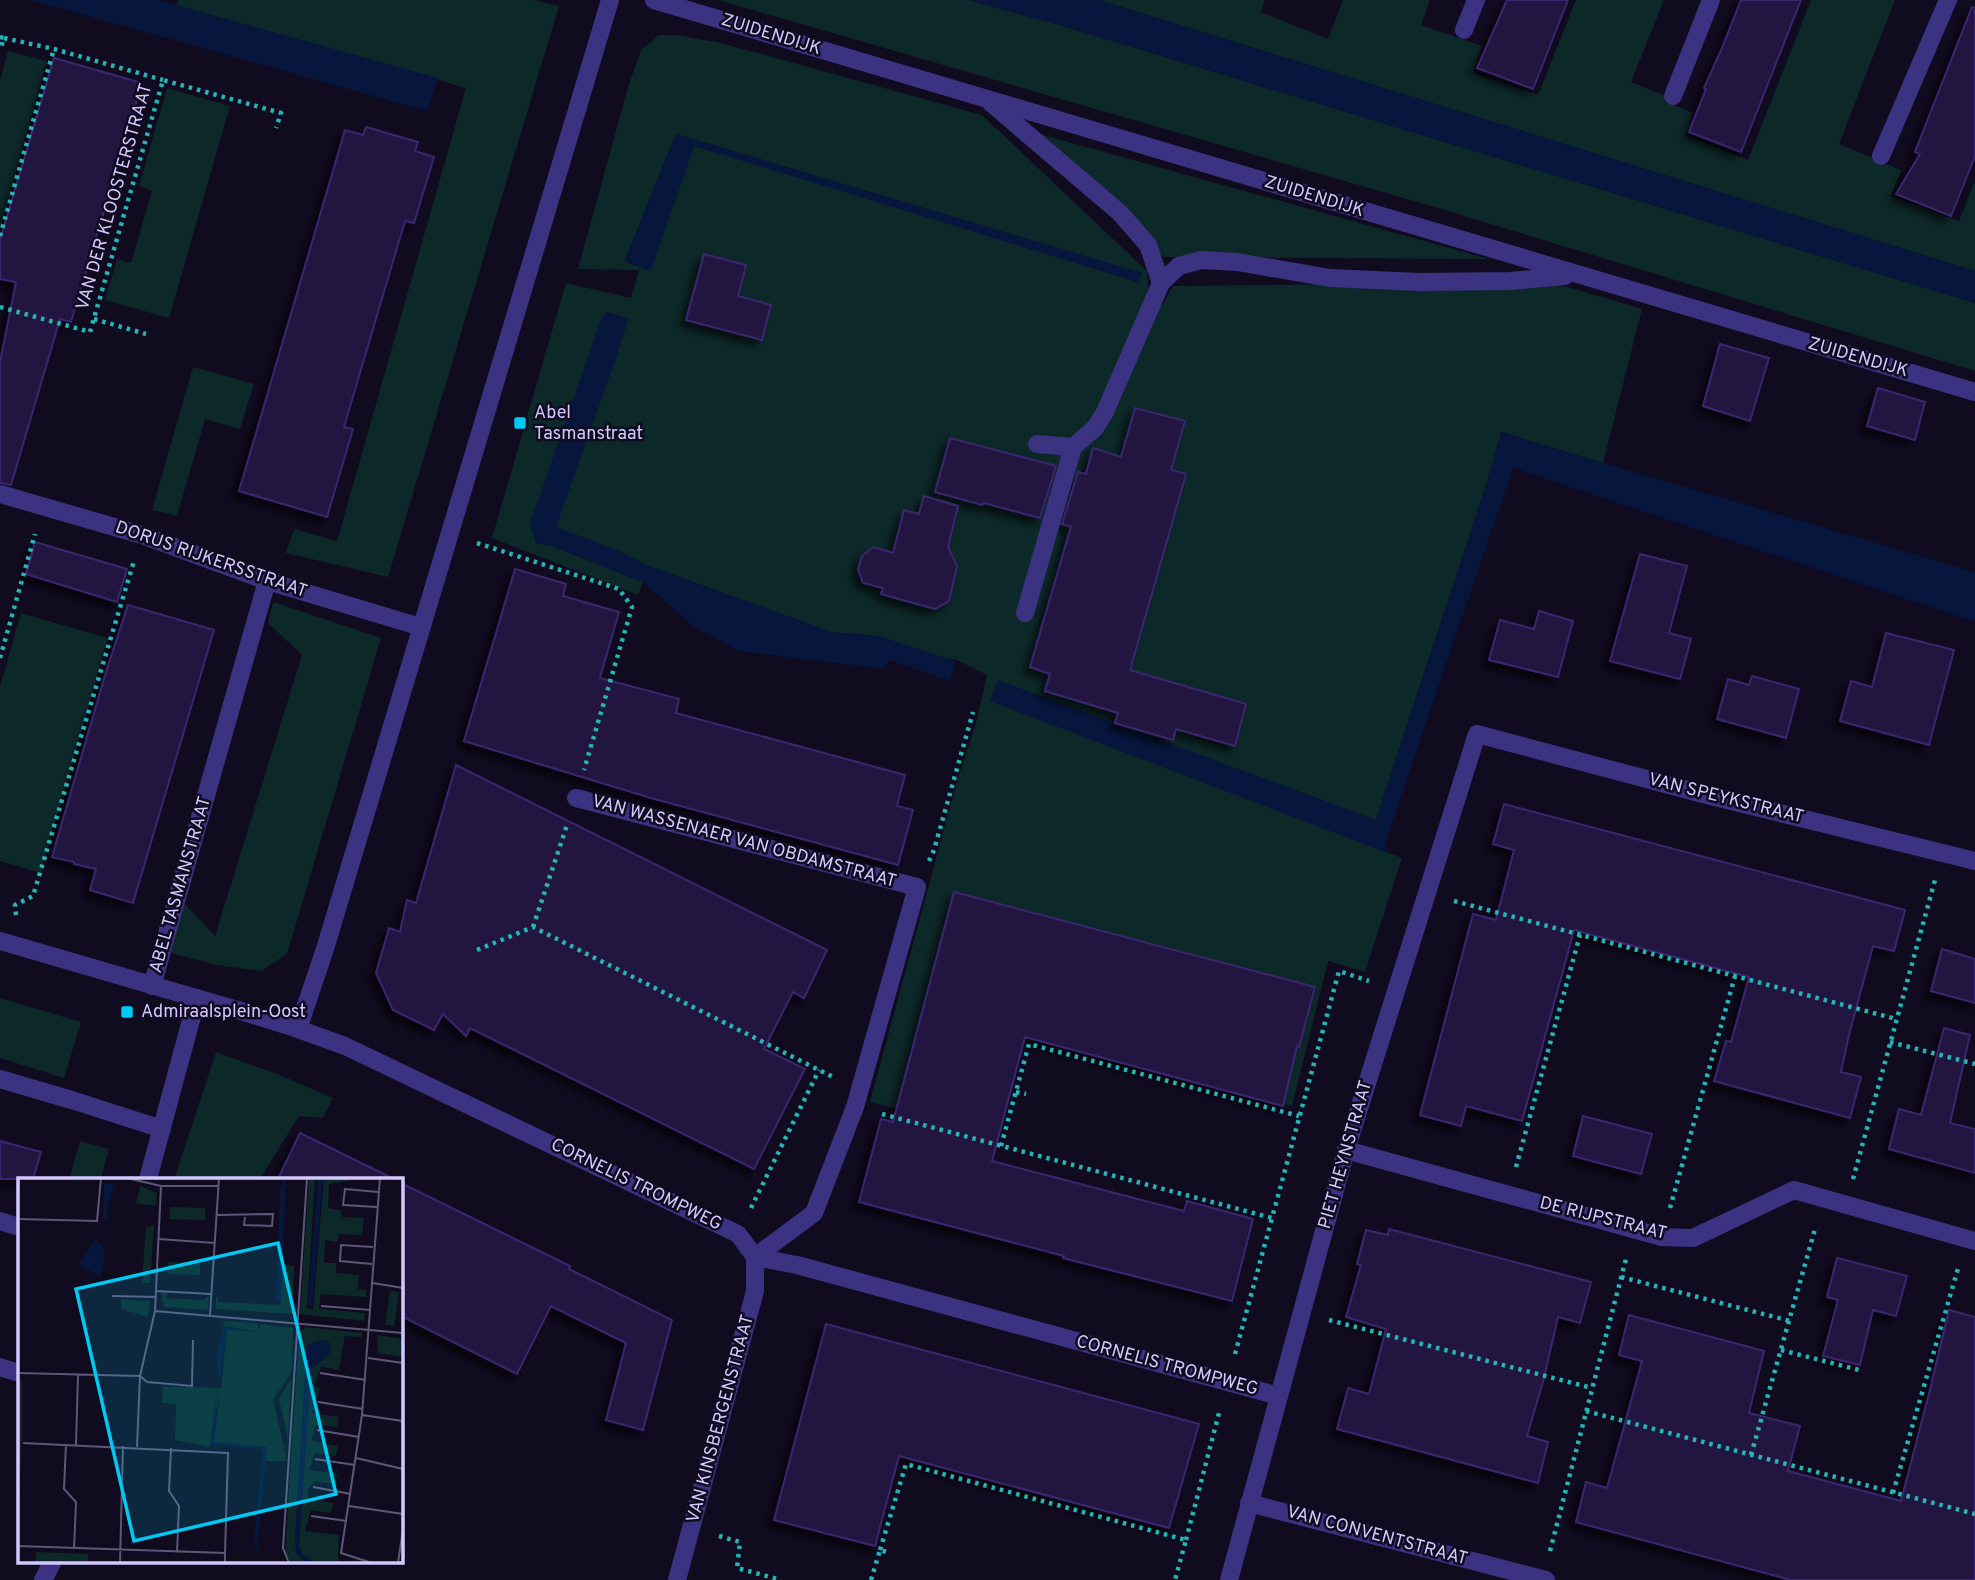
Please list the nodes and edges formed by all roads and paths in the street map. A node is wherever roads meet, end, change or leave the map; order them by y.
1 (610, 0) edge
2 (653, 0) edge
3 (1476, 0) edge
4 (1711, 0) edge
5 (1948, 0) edge
6 (1464, 30) dead end
7 (2, 38) edge
8 (54, 49) junction
9 (0, 50) edge
10 (163, 80) junction
11 (1673, 96) dead end
12 (986, 99) junction
13 (276, 128) dead end
14 (1881, 156) dead end
15 (0, 236) edge
16 (1576, 275) junction
17 (1161, 283) junction
18 (0, 307) edge
19 (94, 319) junction
20 (146, 334) dead end
21 (1975, 393) edge
22 (1037, 444) dead end
23 (1073, 447) junction
24 (0, 494) edge
25 (43, 506) junction
26 (450, 534) junction
27 (142, 535) junction
28 (267, 581) junction
29 (1025, 613) dead end
30 (421, 627) junction
31 (0, 658) edge
32 (973, 712) dead end
33 (1477, 734) joint
34 (576, 798) junction
35 (934, 850) dead end
36 (1943, 852) junction
37 (1975, 861) edge
38 (1426, 894) junction
39 (533, 927) junction
40 (1580, 935) junction
41 (0, 941) edge
42 (19, 947) junction
43 (477, 950) dead end
44 (1735, 976) junction
45 (152, 986) junction
46 (1396, 990) junction
47 (197, 999) junction
48 (1896, 1018) junction
49 (298, 1028) junction
50 (1890, 1042) junction
51 (1975, 1064) edge
52 (819, 1070) junction
53 (0, 1079) edge
54 (1016, 1092) junction
55 (1026, 1094) dead end
56 (858, 1099) junction
57 (1299, 1116) junction
58 (162, 1129) junction
59 (1001, 1146) junction
60 (1346, 1150) junction
61 (148, 1178) edge
62 (1508, 1196) junction
63 (1846, 1205) junction
64 (0, 1221) edge
65 (18, 1227) edge
66 (1634, 1229) junction
67 (738, 1234) junction
68 (1662, 1237) junction
69 (1971, 1240) edge
70 (755, 1256) junction
71 (1621, 1277) junction
72 (1301, 1312) junction
73 (1790, 1321) junction
74 (1781, 1350) junction
75 (0, 1367) edge
76 (1863, 1371) dead end
77 (18, 1373) edge
78 (1592, 1388) junction
79 (1279, 1396) junction
80 (1586, 1411) junction
81 (1751, 1455) junction
82 (1894, 1493) junction
83 (1249, 1503) junction
84 (1975, 1514) edge
85 (691, 1528) junction
86 (880, 1550) junction
87 (890, 1553) dead end
88 (53, 1562) edge
89 (44, 1580) edge
90 (677, 1580) edge
91 (781, 1580) edge
92 (871, 1580) edge
93 (1175, 1580) edge
94 (1229, 1580) edge
95 (1544, 1580) edge

1 - 26 street
2 - 12 street, ZUIDENDIJK
3 - 6 street
4 - 11 street
5 - 14 street
7 - 8 path
7 - 9 path
8 - 10 path
8 - 15 path
10 - 13 path, VAN DER KLOOSTERSTRAAT
10 - 19 path, VAN DER KLOOSTERSTRAAT
12 - 16 street, ZUIDENDIJK
12 - 17 street
16 - 17 street
16 - 21 street, ZUIDENDIJK
17 - 23 street
18 - 19 path, VAN DER KLOOSTERSTRAAT
19 - 20 path
22 - 23 street
23 - 29 street
24 - 25 street, DORUS RIJKERSSTRAAT
25 - 27 street, DORUS RIJKERSSTRAAT
25 - 31 path
26 - 30 street
26 - 34 path
27 - 28 street, DORUS RIJKERSSTRAAT
27 - 42 path
28 - 30 street, DORUS RIJKERSSTRAAT
28 - 45 street, ABEL TASMANSTRAAT
30 - 49 street
32 - 35 path
33 - 36 street, VAN SPEYKSTRAAT
33 - 38 street, PIET HEYNSTRAAT
34 - 39 path
34 - 56 street, VAN WASSENAER VAN OBDAMSTRAAT
36 - 37 street, VAN SPEYKSTRAAT
36 - 48 path
38 - 40 path
38 - 46 street, PIET HEYNSTRAAT
39 - 43 path
39 - 52 path
40 - 44 path
40 - 62 path
41 - 42 street, CORNELIS TROMPWEG
42 - 45 street, CORNELIS TROMPWEG
44 - 48 path
44 - 68 path
45 - 47 street, CORNELIS TROMPWEG
46 - 57 path
46 - 60 street, PIET HEYNSTRAAT
47 - 49 street, CORNELIS TROMPWEG
47 - 58 street
48 - 50 path
49 - 67 street, CORNELIS TROMPWEG
50 - 51 path
50 - 63 path
52 - 56 path
52 - 67 path
53 - 58 street
54 - 55 path
54 - 57 path
54 - 59 path
56 - 59 path
56 - 70 street, VAN WASSENAER VAN OBDAMSTRAAT
57 - 59 path
58 - 61 street
60 - 62 street, DE RIJPSTRAAT
60 - 72 street, PIET HEYNSTRAAT
62 - 66 street, DE RIJPSTRAAT
63 - 68 street, DE RIJPSTRAAT
63 - 69 street, DE RIJPSTRAAT
63 - 73 path
64 - 65 street
66 - 68 street, DE RIJPSTRAAT
66 - 71 path
67 - 70 street, CORNELIS TROMPWEG
69 - 82 path
70 - 79 street, CORNELIS TROMPWEG
70 - 85 street, VAN KINSBERGENSTRAAT
71 - 73 path
71 - 78 path
72 - 78 path
72 - 79 street, PIET HEYNSTRAAT
73 - 74 path
74 - 76 path
74 - 81 path
75 - 77 street
78 - 80 path
79 - 83 street, PIET HEYNSTRAAT
80 - 81 path
80 - 95 path
81 - 82 path
82 - 84 path
83 - 94 street, PIET HEYNSTRAAT
83 - 95 street, VAN CONVENTSTRAAT
85 - 90 street, VAN KINSBERGENSTRAAT
85 - 91 path
86 - 87 path
86 - 92 path
86 - 93 path
88 - 89 street

